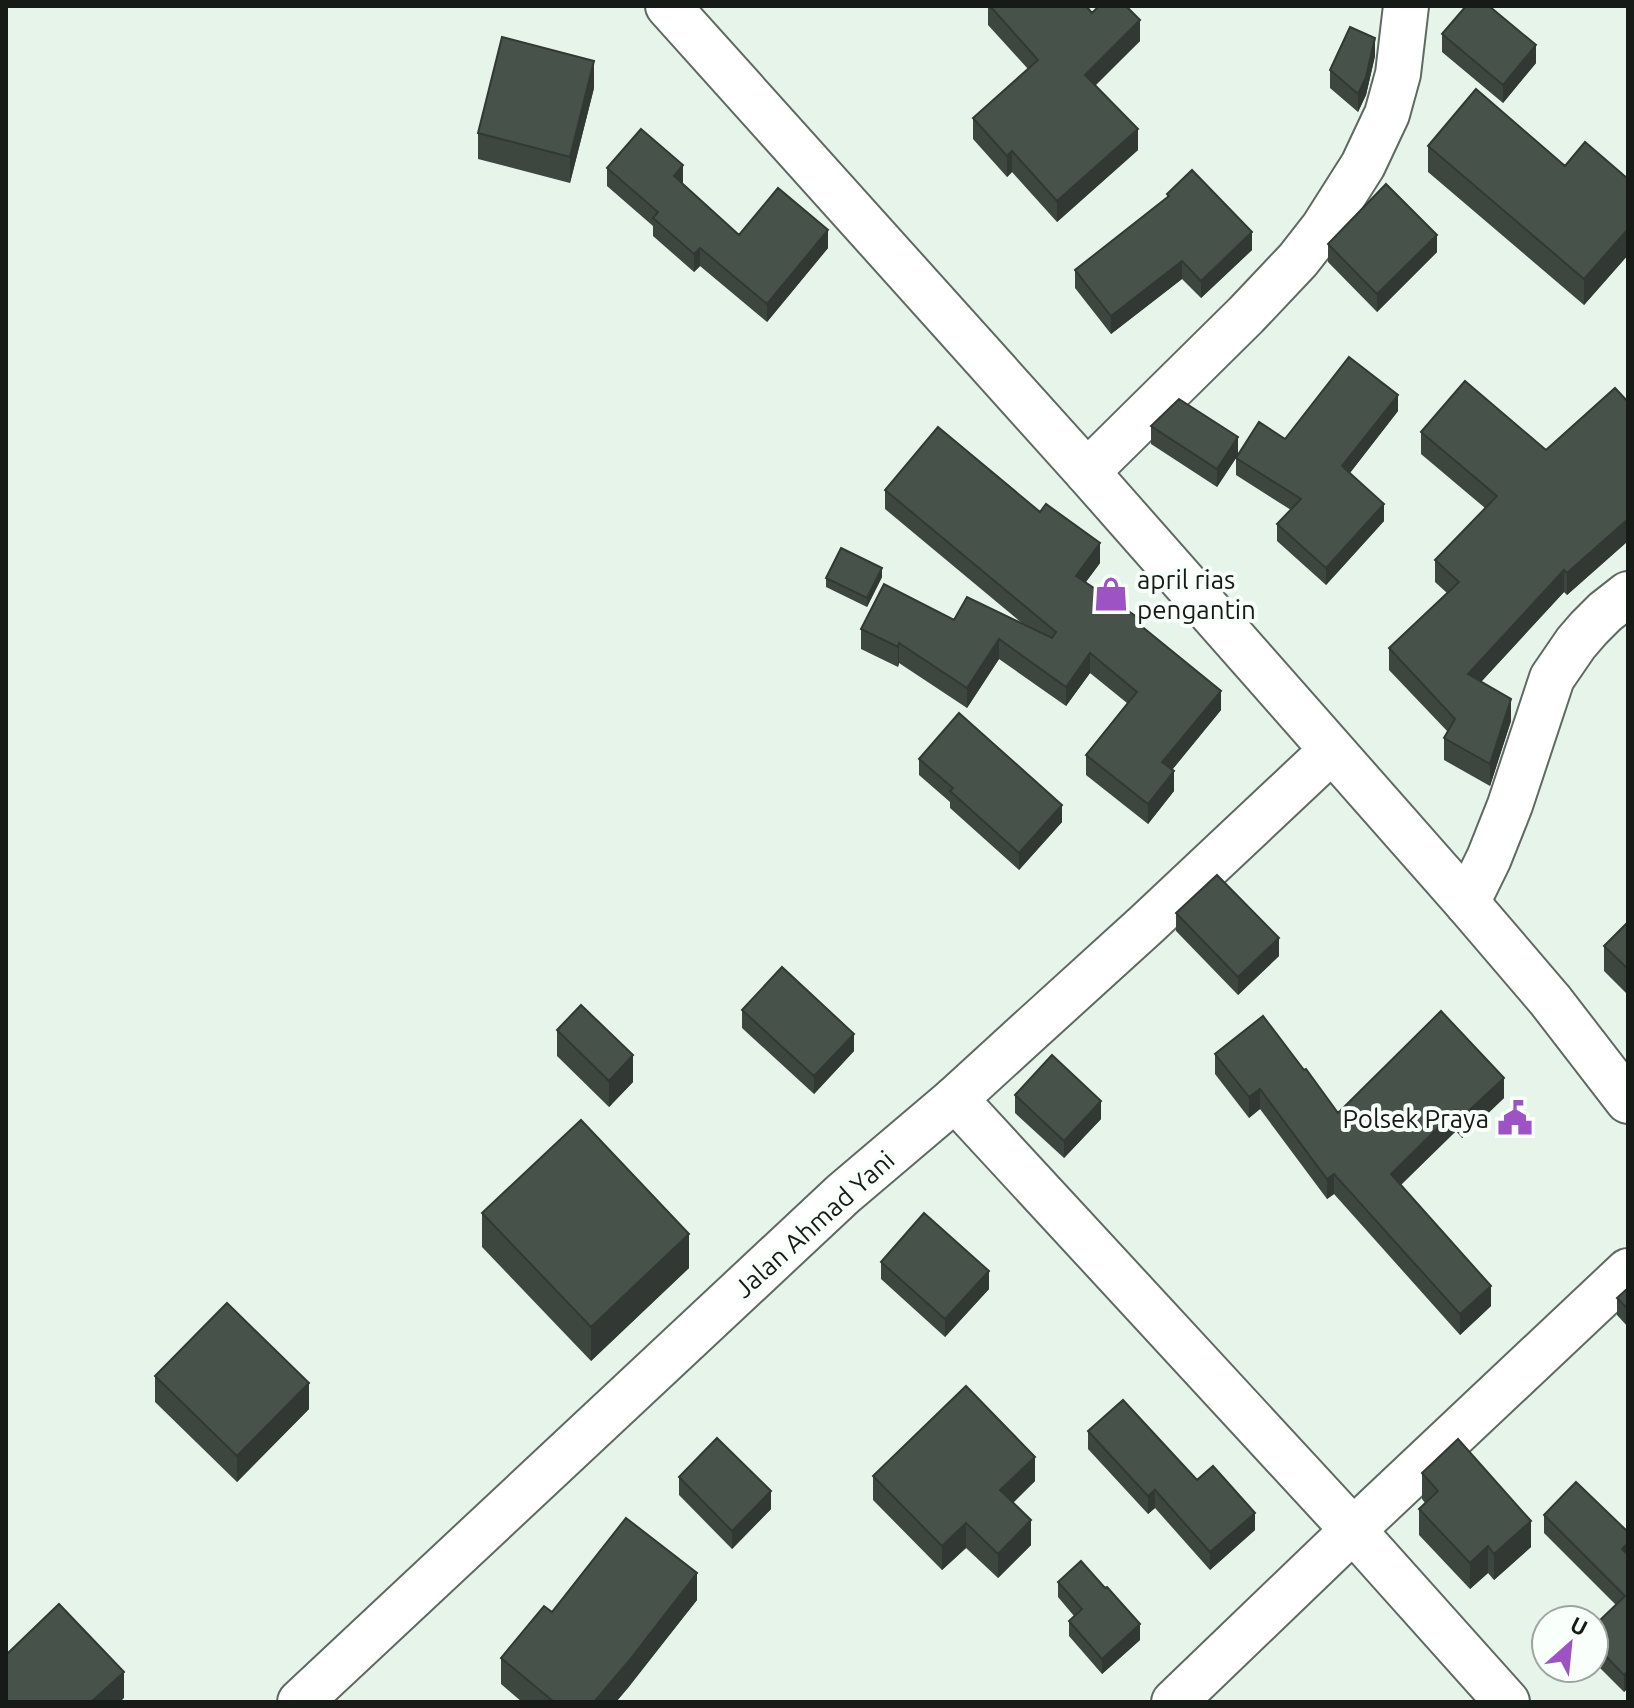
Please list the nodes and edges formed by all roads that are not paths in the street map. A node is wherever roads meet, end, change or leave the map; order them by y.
1 (668, 6) edge
2 (1406, 6) edge
3 (1087, 472) junction
4 (1628, 594) edge
5 (1331, 751) junction
6 (1467, 903) junction
7 (955, 1099) junction
8 (1628, 1101) edge
9 (1628, 1271) edge
10 (1353, 1530) junction
11 (300, 1702) edge
12 (1174, 1702) edge
13 (1507, 1702) edge

1 - 3 street
2 - 3 street
3 - 5 street
4 - 6 street
5 - 6 street
5 - 7 street, Jalan Ahmad Yani
6 - 8 street
7 - 10 street
7 - 11 street, Jalan Ahmad Yani
9 - 10 street
10 - 12 street
10 - 13 street

